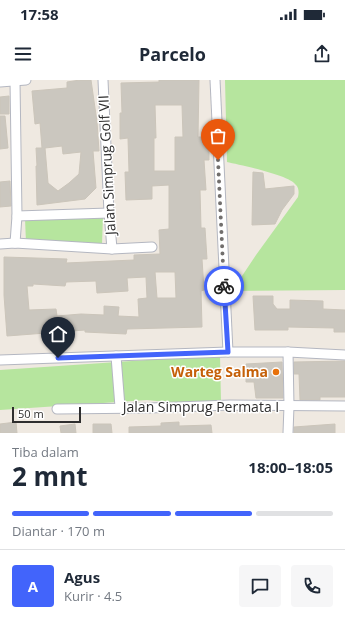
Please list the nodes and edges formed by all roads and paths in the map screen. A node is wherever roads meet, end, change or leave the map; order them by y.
1 (26, 80) edge
2 (103, 80) edge
3 (215, 80) edge
4 (15, 81) junction
5 (0, 82) edge
6 (109, 214) junction
7 (17, 216) junction
8 (15, 243) junction
9 (0, 244) edge
10 (152, 247) dead end
11 (112, 249) junction
12 (228, 352) junction
13 (288, 352) junction
14 (345, 355) edge
15 (116, 356) junction
16 (0, 360) edge
17 (289, 406) junction
18 (345, 406) edge
19 (120, 407) junction
20 (57, 408) dead end
21 (288, 433) edge

1 - 4 street
2 - 6 street, Jalan Simprug Golf VII
3 - 12 street
4 - 5 street
4 - 7 street
6 - 7 street
6 - 11 street, Jalan Simprug Golf VII
7 - 8 street
8 - 9 street
8 - 11 street
10 - 11 street
12 - 13 street
12 - 15 street
13 - 14 street
13 - 17 street
15 - 16 street
15 - 19 street
17 - 18 street, Jalan Simprug Permata I
17 - 19 street, Jalan Simprug Permata I
17 - 21 street
19 - 20 street, Jalan Simprug Permata I

